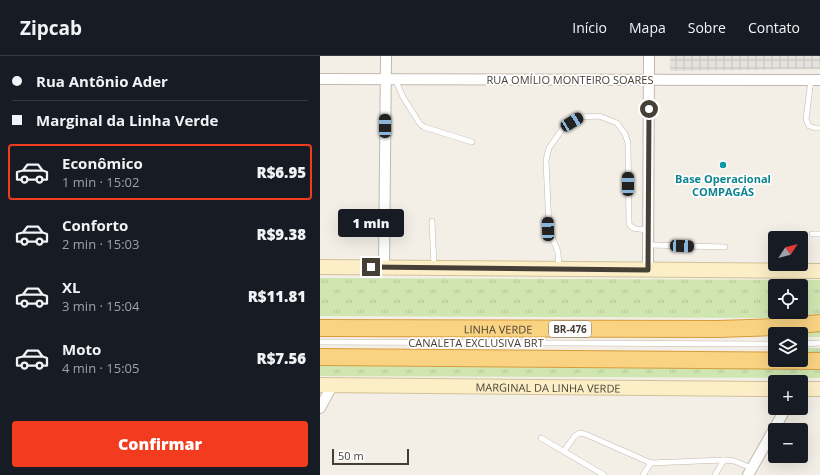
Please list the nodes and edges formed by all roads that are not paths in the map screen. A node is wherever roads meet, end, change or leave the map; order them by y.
1 (386, 56) edge
2 (650, 56) edge
3 (320, 78) edge
4 (390, 79) junction
5 (649, 80) junction
6 (816, 80) edge
7 (820, 128) edge
8 (472, 142) dead end
9 (432, 221) dead end
10 (649, 229) junction
11 (812, 234) dead end
12 (820, 234) edge
13 (649, 245) junction
14 (725, 247) dead end
15 (320, 267) edge
16 (384, 267) junction
17 (434, 268) junction
18 (560, 269) junction
19 (648, 270) junction
20 (820, 271) edge
21 (820, 323) edge
22 (320, 328) edge
23 (320, 342) edge
24 (820, 343) edge
25 (768, 344) edge
26 (808, 344) edge
27 (320, 357) edge
28 (820, 361) edge
29 (326, 385) edge
30 (768, 389) edge
31 (808, 389) edge
32 (820, 389) edge
33 (320, 408) edge
34 (782, 415) edge
35 (541, 438) dead end
36 (564, 451) junction
37 (724, 460) junction
38 (651, 462) junction
39 (750, 471) edge
40 (604, 475) edge
41 (643, 475) edge
42 (715, 475) edge

1 - 4 street
2 - 5 street
3 - 4 street, RUA OMÍLIO MONTEIRO SOARES
4 - 5 street, RUA OMÍLIO MONTEIRO SOARES
4 - 8 lane
4 - 16 street
5 - 6 street, RUA OMÍLIO MONTEIRO SOARES
5 - 10 street
6 - 7 lane
9 - 17 lane
10 - 13 street
10 - 18 lane
11 - 12 lane
13 - 14 lane
13 - 19 street
15 - 16 main road
16 - 17 main road
17 - 18 main road
18 - 19 main road
19 - 20 main road
21 - 22 highway, LINHA VERDE / BR-476
23 - 25 lane, CANALETA EXCLUSIVA BRT
24 - 26 lane
27 - 28 highway
29 - 30 main road, MARGINAL DA LINHA VERDE
29 - 33 street
31 - 32 main road
34 - 39 street
35 - 36 lane
36 - 38 lane
36 - 40 lane
37 - 38 lane
37 - 39 lane
37 - 42 lane
38 - 41 lane

